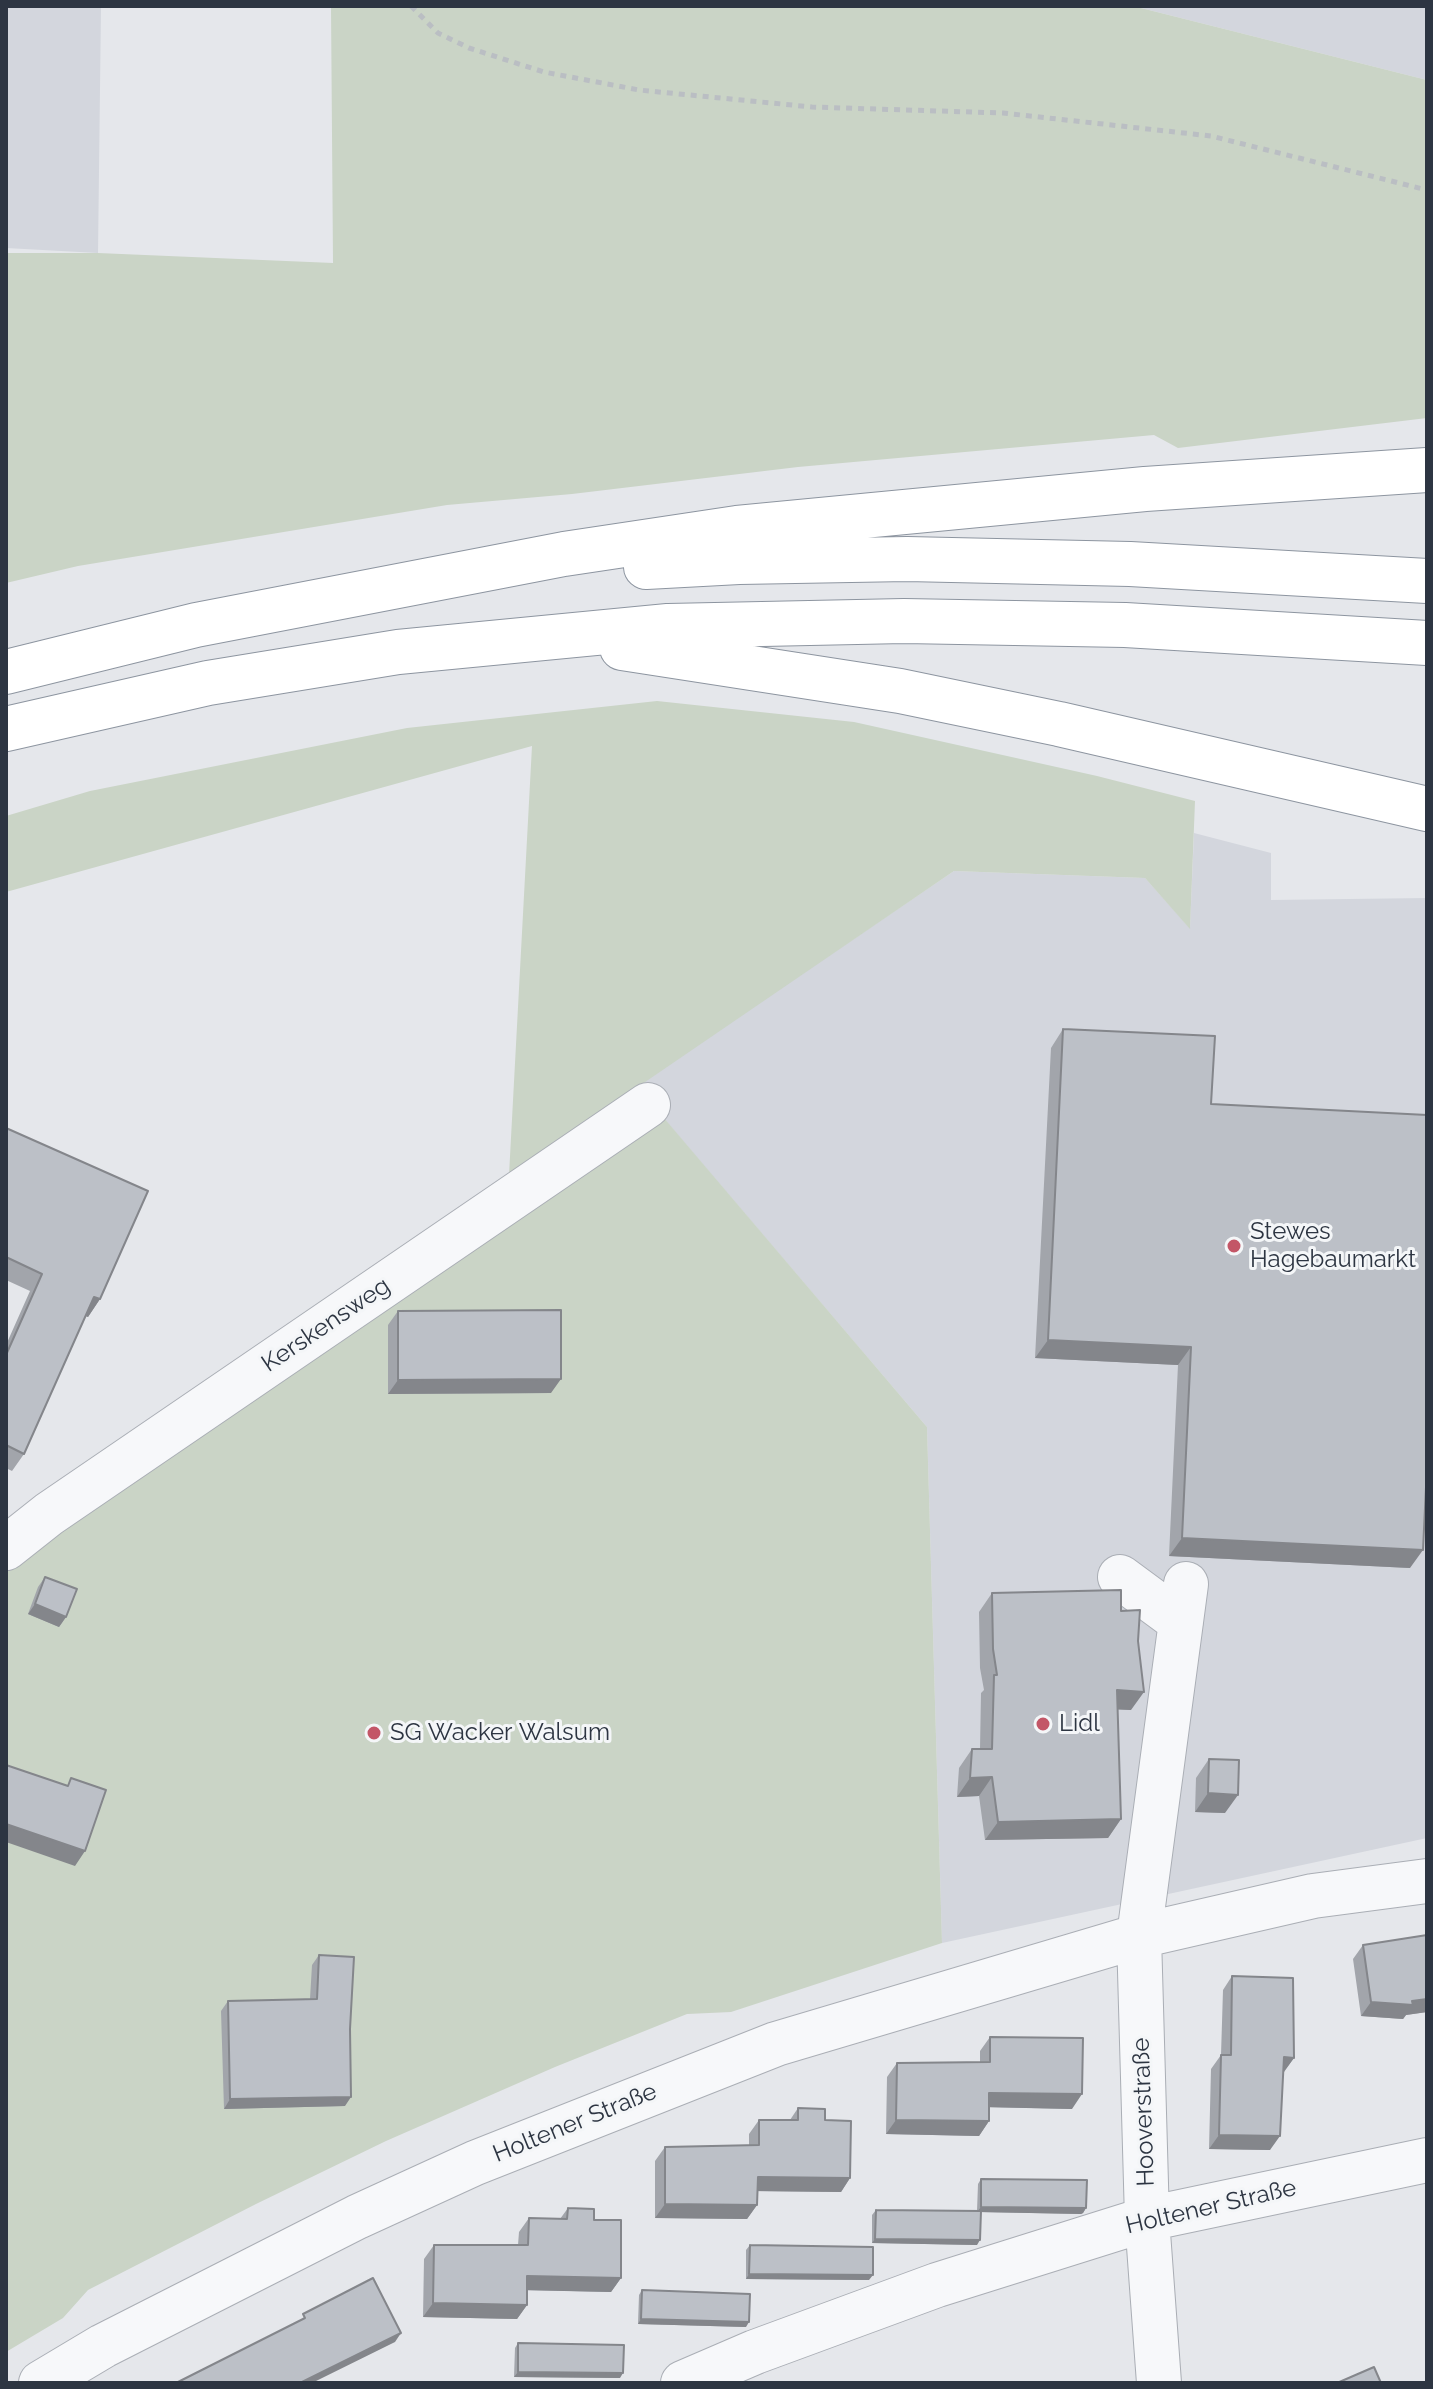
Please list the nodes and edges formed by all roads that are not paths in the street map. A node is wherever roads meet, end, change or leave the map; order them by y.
1 (1427, 470) edge
2 (1427, 581) edge
3 (391, 589) junction
4 (540, 637) junction
5 (1427, 643) edge
6 (6, 672) edge
7 (6, 729) edge
8 (1427, 809) edge
9 (648, 1105) dead end
10 (6, 1548) edge
11 (1120, 1577) dead end
12 (1427, 1881) edge
13 (1139, 1936) junction
14 (1427, 2160) edge
15 (1147, 2219) junction
16 (41, 2383) edge
17 (683, 2383) edge
18 (1159, 2383) edge

1 - 3 highway
2 - 3 highway
3 - 6 highway
4 - 5 highway
4 - 7 highway
4 - 8 highway
9 - 10 street, Kerskensweg
11 - 13 street
12 - 13 street, Holtener Straße
13 - 15 street, Hooverstraße
13 - 16 street, Holtener Straße
14 - 15 street, Holtener Straße
15 - 17 street, Holtener Straße
15 - 18 street, Hooverstraße

